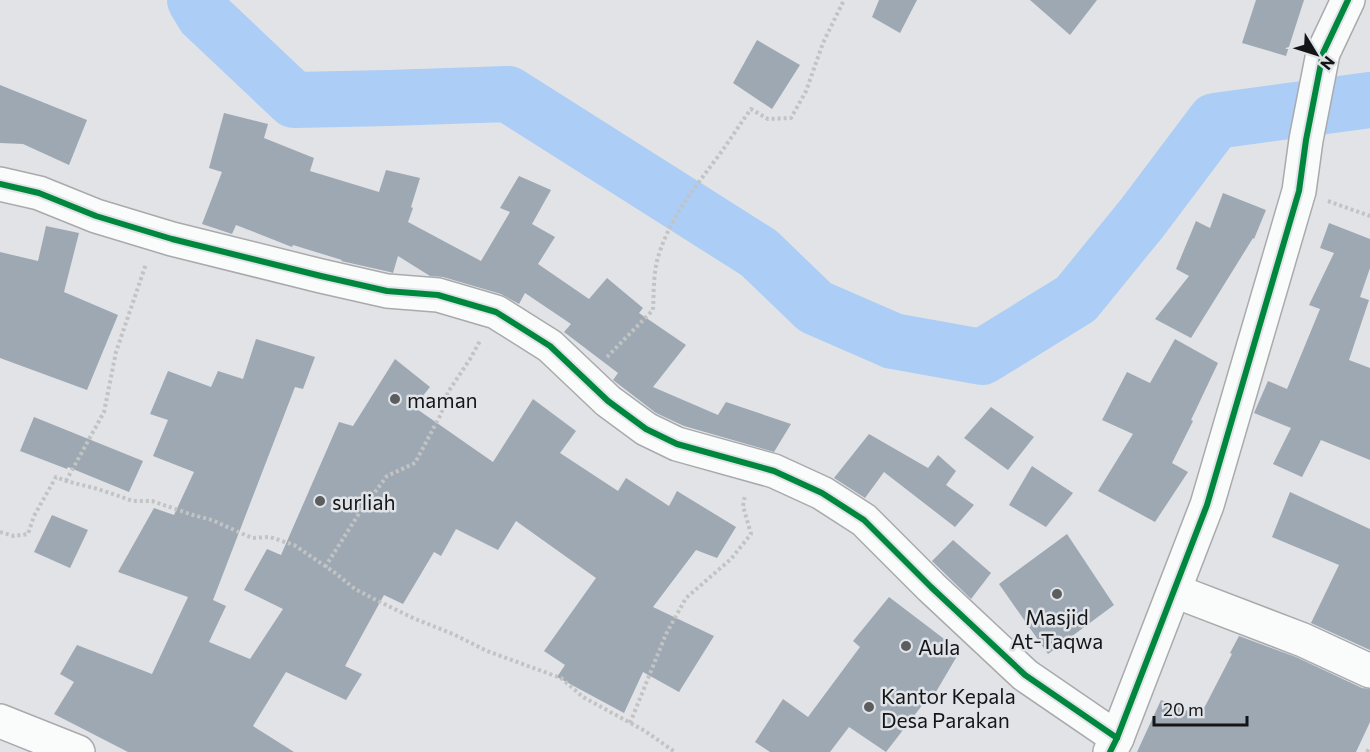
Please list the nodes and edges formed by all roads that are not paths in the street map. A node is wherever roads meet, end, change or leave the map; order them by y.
1 (1348, 0) edge
2 (0, 184) edge
3 (1175, 591) junction
4 (1370, 671) edge
5 (0, 721) edge
6 (1113, 745) edge
7 (78, 752) edge

1 - 3 street
2 - 6 street
3 - 4 street
3 - 6 street
5 - 7 street

